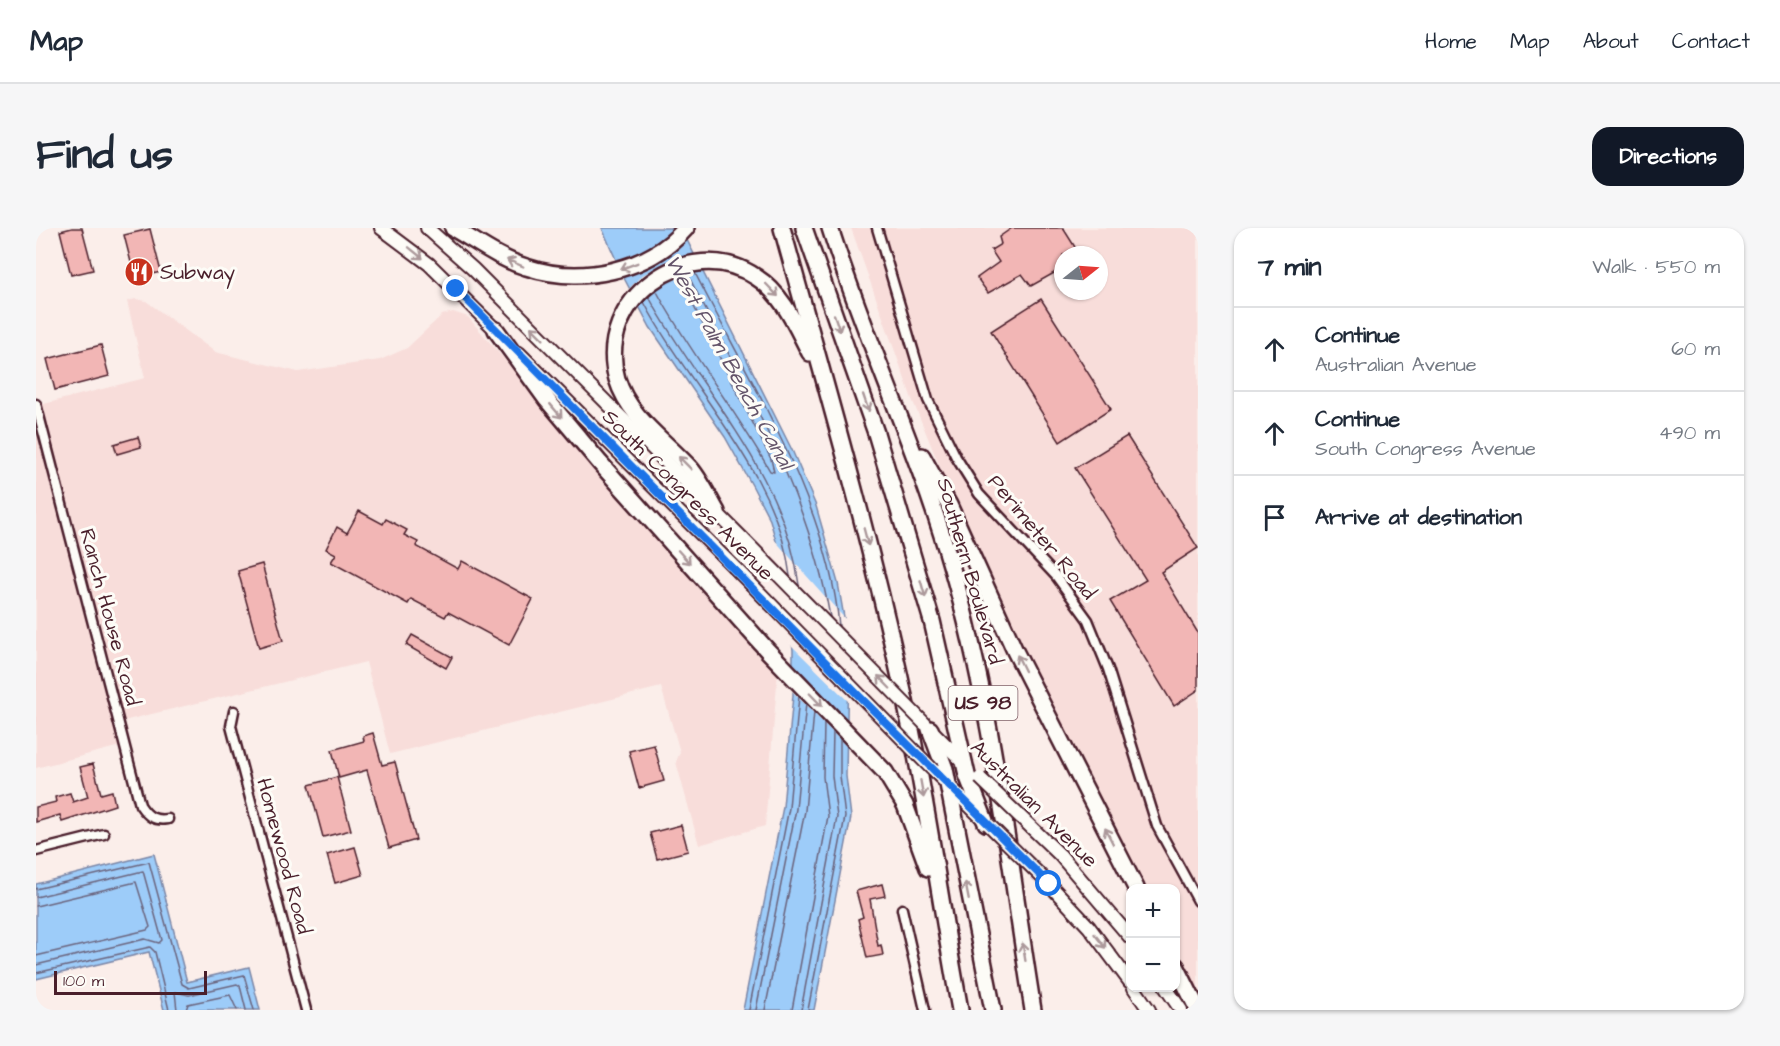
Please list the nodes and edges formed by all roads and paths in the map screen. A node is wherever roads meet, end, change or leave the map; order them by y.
1 (381, 228) edge
2 (427, 228) edge
3 (453, 228) edge
4 (686, 228) edge
5 (782, 228) edge
6 (804, 228) edge
7 (830, 228) edge
8 (877, 228) edge
9 (496, 330) junction
10 (823, 377) junction
11 (36, 404) edge
12 (893, 406) junction
13 (717, 512) junction
14 (234, 711) dead end
15 (927, 727) junction
16 (964, 763) junction
17 (948, 785) junction
18 (168, 819) dead end
19 (987, 823) junction
20 (104, 834) dead end
21 (36, 851) edge
22 (1134, 884) edge
23 (1198, 901) edge
24 (941, 907) junction
25 (902, 909) dead end
26 (1126, 931) edge
27 (1180, 974) edge
28 (1126, 975) edge
29 (1137, 992) edge
30 (1169, 992) edge
31 (306, 1010) edge
32 (925, 1010) edge
33 (960, 1010) edge
34 (993, 1010) edge
35 (1033, 1010) edge
36 (1149, 1010) edge
37 (1181, 1010) edge
38 (1198, 1010) edge

1 -> 9 main road, South Congress Avenue
13 -> 2 main road, South Congress Avenue
4 -> 3 highway
5 - 10 highway
6 -> 16 highway
7 - 12 highway, Southern Boulevard / US 98
8 - 23 street, Perimeter Road
9 - 17 main road, South Congress Avenue, bridge
9 -> 24 highway
13 -> 10 highway
10 -> 24 highway
11 - 18 street, Ranch House Road
22 -> 12 highway
35 -> 12 highway, Southern Boulevard / US 98
15 -> 13 main road, South Congress Avenue, bridge
14 - 31 street, Homewood Road
15 - 16 main road, Australian Avenue
15 - 17 highway
16 - 19 highway
16 - 26 main road, Australian Avenue, bridge
17 - 19 main road, South Congress Avenue
34 -> 17 highway
19 -> 28 main road, bridge
20 - 21 street
24 - 33 highway
25 - 32 street
27 - 38 highway
29 - 36 main road
30 - 37 main road

